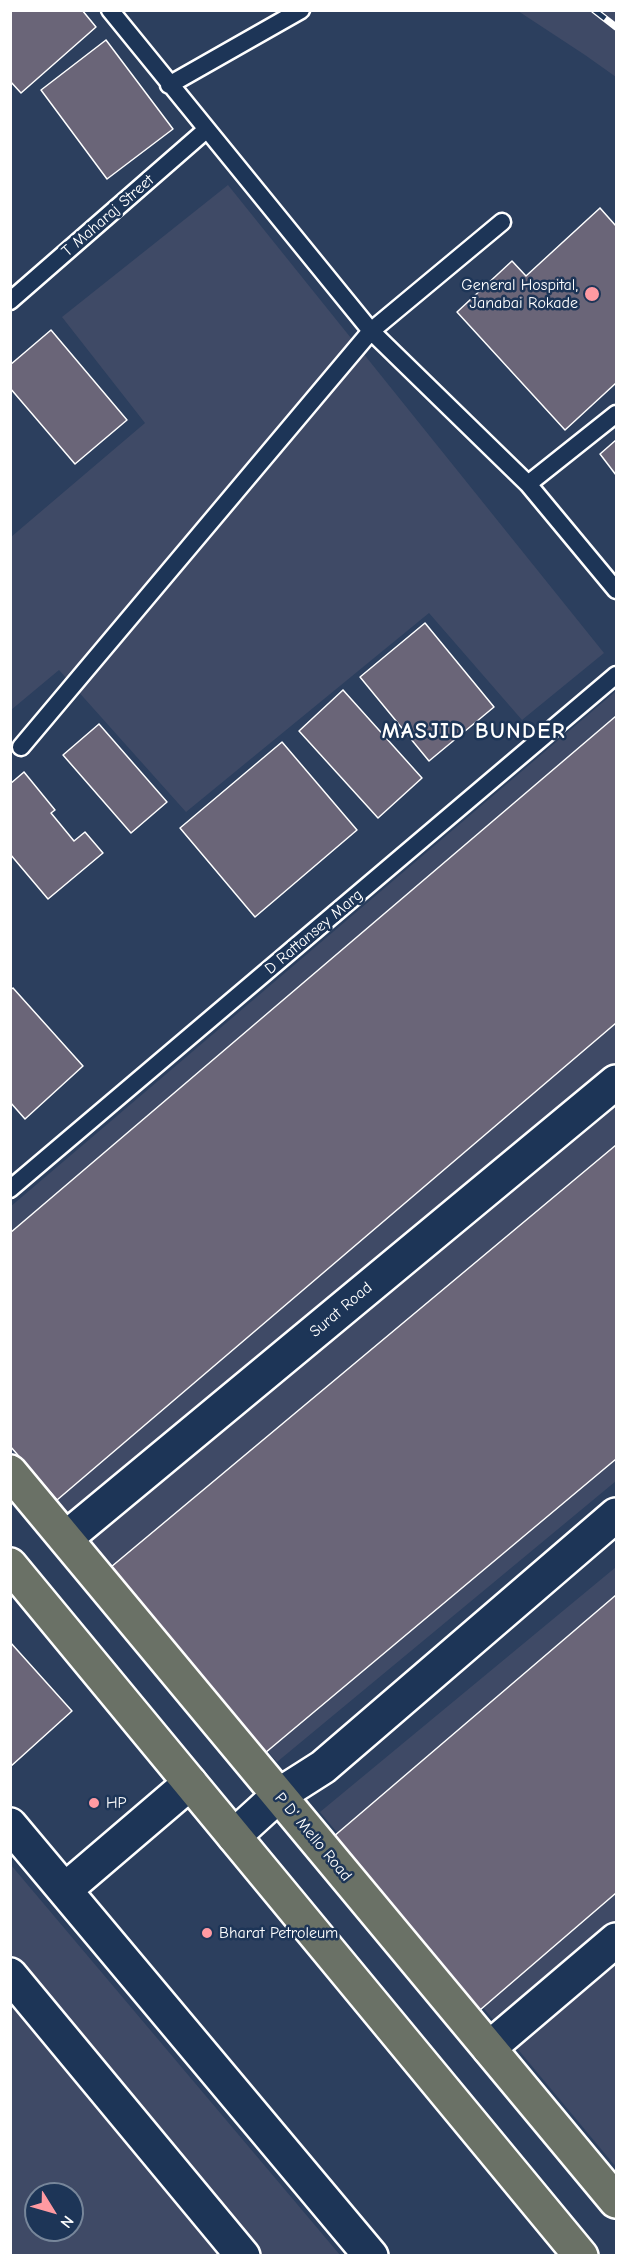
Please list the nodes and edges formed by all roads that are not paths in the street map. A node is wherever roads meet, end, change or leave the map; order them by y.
1 (110, 10) edge
2 (301, 10) edge
3 (169, 85) junction
4 (206, 130) junction
5 (502, 222) dead end
6 (10, 301) edge
7 (371, 331) junction
8 (616, 414) edge
9 (528, 484) junction
10 (616, 590) edge
11 (616, 675) edge
12 (21, 747) dead end
13 (616, 1082) edge
14 (10, 1189) edge
15 (10, 1472) edge
16 (616, 1515) edge
17 (66, 1538) junction
18 (10, 1565) edge
19 (190, 1783) junction
20 (279, 1795) junction
21 (10, 1825) edge
22 (234, 1836) junction
23 (66, 1889) junction
24 (616, 1940) edge
25 (10, 1975) edge
26 (489, 2048) junction
27 (616, 2201) edge
28 (243, 2256) edge
29 (371, 2256) edge
30 (581, 2256) edge

1 - 3 lane
2 - 3 lane
3 - 4 lane
4 - 6 lane, T Maharaj Street
4 - 7 lane
5 - 7 lane
7 - 9 lane
7 - 12 lane
8 - 9 lane
9 - 10 lane
11 - 14 lane, D Rattansey Marg
13 - 17 street, Surat Road
15 - 17 main road, P D' Mello Road
16 - 20 street
17 - 20 main road, P D' Mello Road
18 - 19 main road
19 - 22 main road
19 - 23 street
20 - 22 street
20 - 26 main road, P D' Mello Road
21 - 23 street
22 - 30 main road
23 - 29 street
24 - 26 street
25 - 28 street
26 - 27 main road, P D' Mello Road

